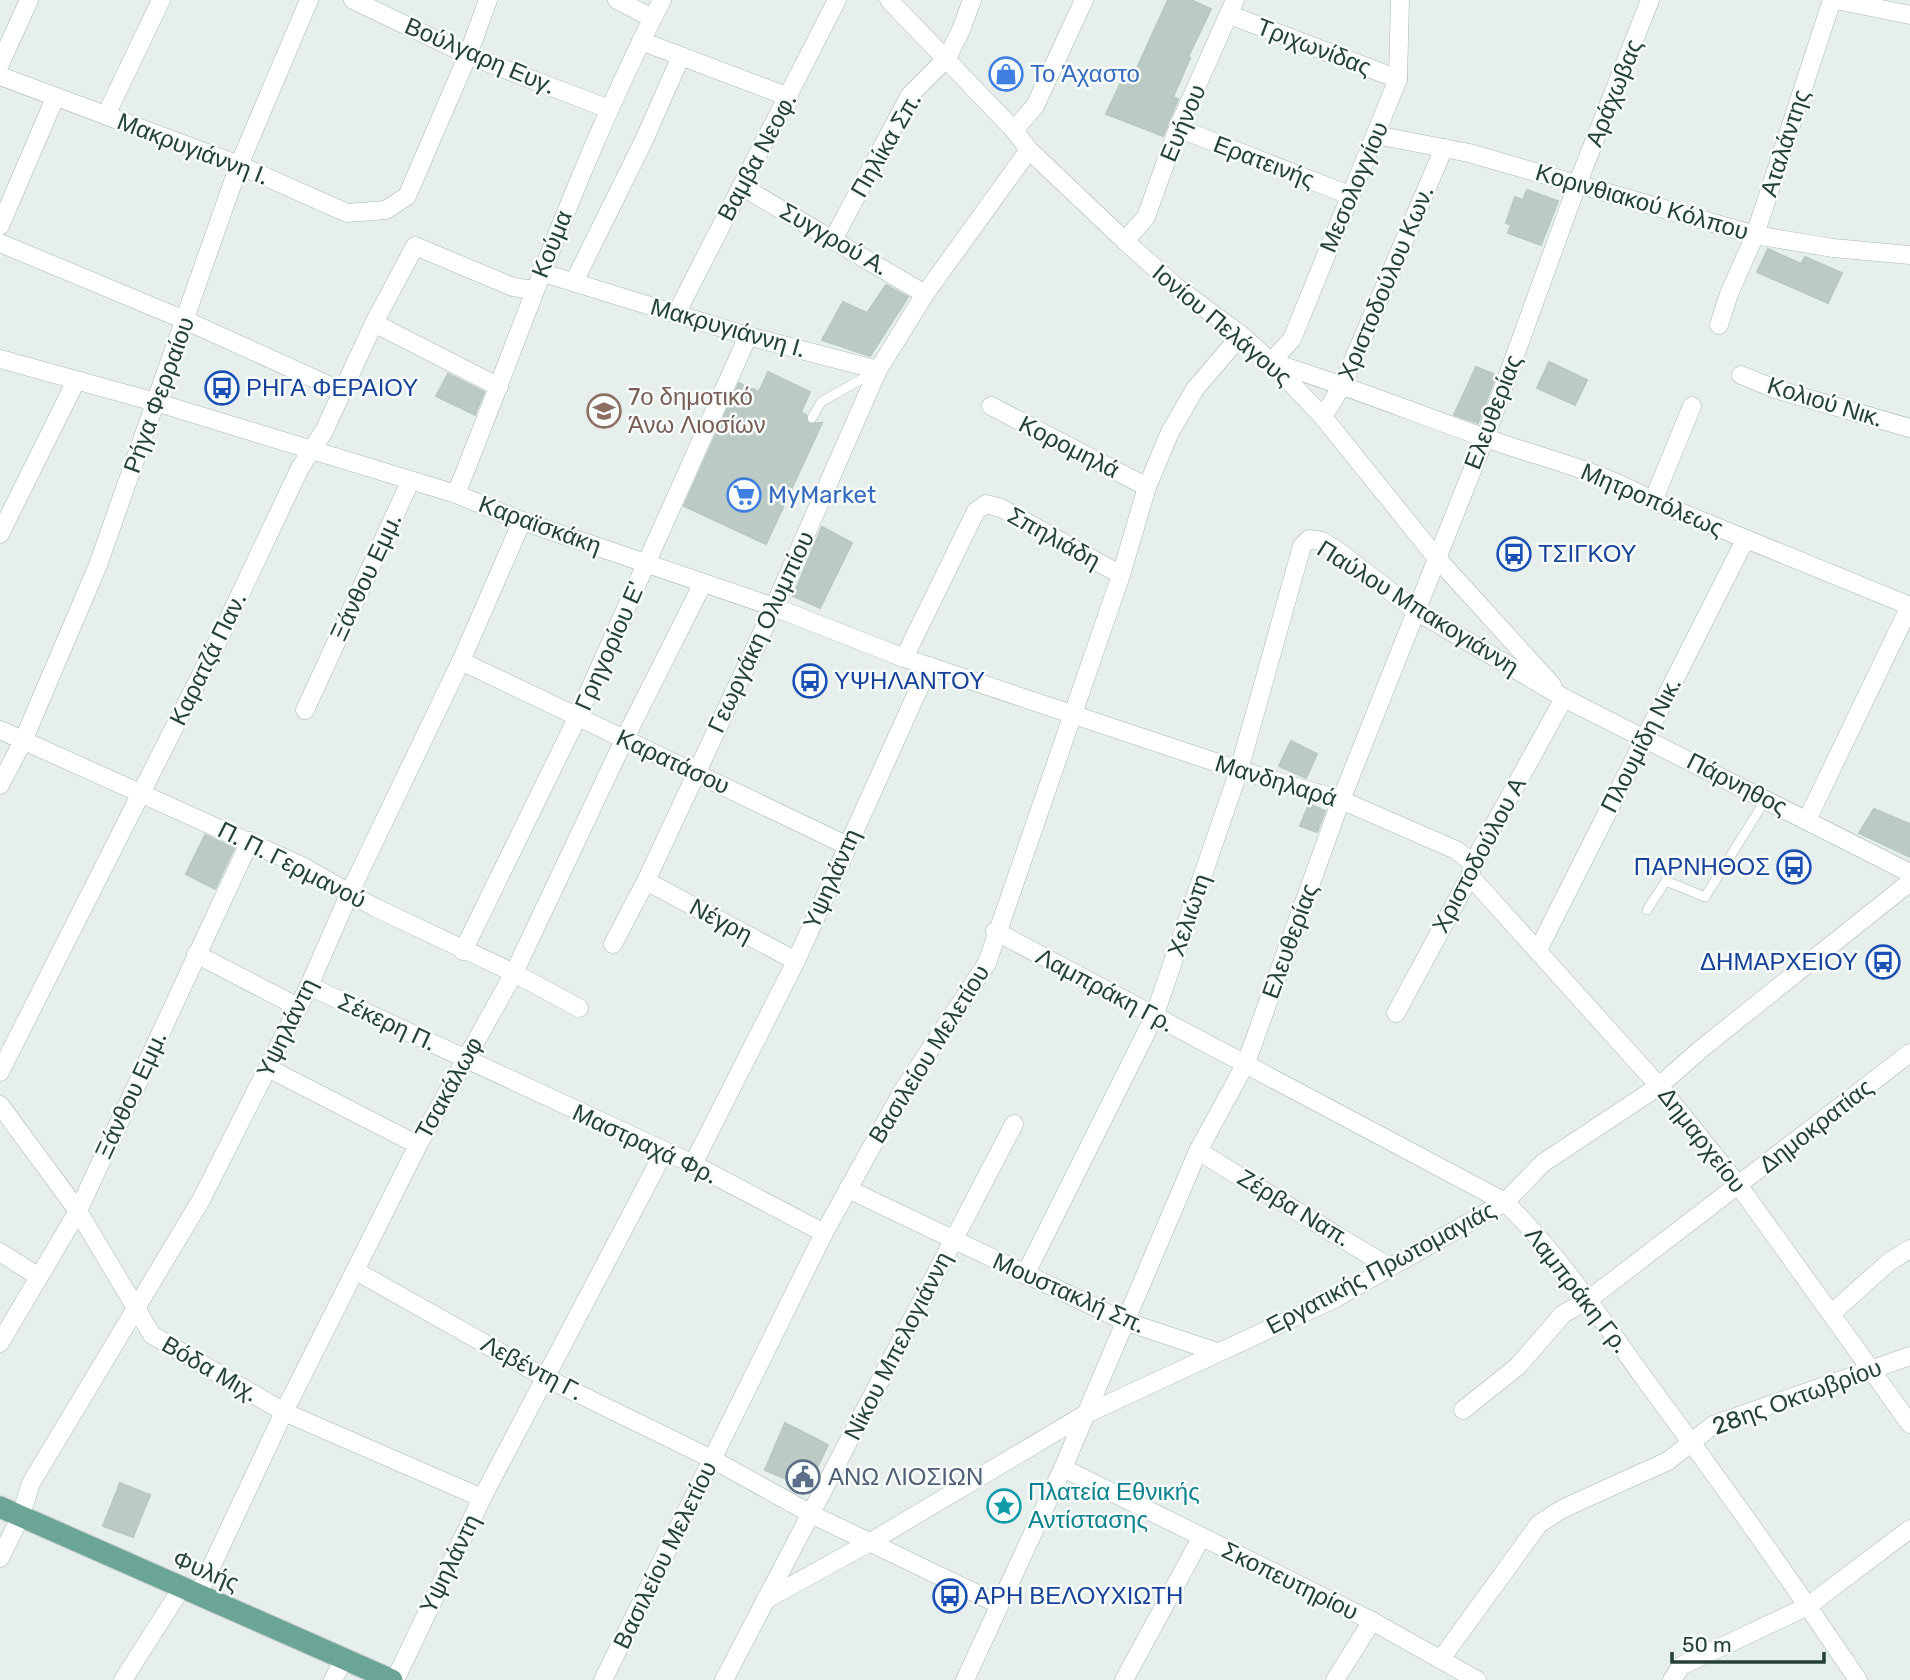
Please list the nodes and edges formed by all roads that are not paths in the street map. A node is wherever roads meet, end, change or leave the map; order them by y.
1 (29, 0) edge
2 (160, 0) edge
3 (309, 0) edge
4 (353, 0) edge
5 (488, 0) edge
6 (617, 0) edge
7 (662, 0) edge
8 (837, 0) edge
9 (889, 0) edge
10 (971, 0) edge
11 (1084, 0) edge
12 (1400, 0) edge
13 (1650, 0) edge
14 (1834, 0) edge
15 (1233, 7) edge
16 (1910, 15) edge
17 (652, 19) junction
18 (641, 41) junction
19 (468, 55) junction
20 (681, 56) junction
21 (947, 58) junction
22 (0, 64) edge
23 (0, 76) edge
24 (1398, 79) junction
25 (789, 97) junction
26 (55, 98) junction
27 (609, 109) junction
28 (106, 115) junction
29 (1178, 128) junction
30 (1014, 130) junction
31 (1376, 135) junction
32 (1444, 148) junction
33 (1029, 150) junction
34 (239, 165) junction
35 (1577, 185) junction
36 (741, 186) junction
37 (1349, 195) junction
38 (0, 226) edge
39 (1755, 235) junction
40 (834, 238) junction
41 (1125, 242) junction
42 (0, 243) edge
43 (1910, 255) edge
44 (540, 272) junction
45 (575, 282) junction
46 (534, 290) junction
47 (925, 294) junction
48 (676, 314) junction
49 (187, 321) junction
50 (374, 323) junction
51 (1719, 325) dead end
52 (1241, 335) junction
53 (748, 336) junction
54 (0, 359) edge
55 (1271, 362) junction
56 (878, 370) junction
57 (1741, 375) dead end
58 (76, 381) junction
59 (1343, 384) junction
60 (499, 387) junction
61 (341, 391) junction
62 (155, 402) junction
63 (991, 406) dead end
64 (1692, 406) dead end
65 (1323, 416) junction
66 (812, 418) dead end
67 (1910, 428) edge
68 (1485, 438) junction
69 (312, 450) junction
70 (410, 482) junction
71 (1147, 487) junction
72 (456, 494) junction
73 (1653, 501) junction
74 (523, 521) junction
75 (0, 534) edge
76 (1309, 539) joint
77 (1745, 540) junction
78 (1435, 556) junction
79 (648, 563) junction
80 (1121, 575) junction
81 (703, 583) junction
82 (1910, 606) edge
83 (774, 607) junction
84 (1416, 611) junction
85 (904, 658) junction
86 (461, 661) junction
87 (929, 666) junction
88 (1564, 698) junction
89 (305, 710) dead end
90 (1073, 715) junction
91 (577, 718) junction
92 (0, 730) edge
93 (1645, 737) junction
94 (624, 740) junction
95 (23, 741) junction
96 (1239, 770) junction
97 (696, 772) junction
98 (0, 785) edge
99 (141, 794) junction
100 (1766, 799) junction
101 (1341, 800) junction
102 (1807, 820) junction
103 (250, 841) junction
104 (846, 845) junction
105 (1471, 869) junction
106 (1910, 873) edge
107 (646, 881) junction
108 (1910, 881) edge
109 (350, 892) junction
110 (1647, 910) dead end
111 (995, 931) junction
112 (613, 944) dead end
113 (1538, 950) junction
114 (463, 951) junction
115 (195, 954) junction
116 (796, 961) junction
117 (514, 973) junction
118 (309, 986) junction
119 (299, 1007) junction
120 (579, 1009) dead end
121 (1396, 1013) dead end
122 (1154, 1017) junction
123 (1910, 1054) edge
124 (464, 1058) junction
125 (1246, 1063) junction
126 (268, 1068) junction
127 (0, 1072) edge
128 (1659, 1086) junction
129 (0, 1105) edge
130 (1014, 1124) dead end
131 (418, 1145) junction
132 (1198, 1151) junction
133 (664, 1152) junction
134 (693, 1164) junction
135 (1739, 1186) junction
136 (848, 1189) junction
137 (1505, 1202) junction
138 (78, 1211) junction
139 (824, 1233) junction
140 (952, 1239) junction
141 (1908, 1248) edge
142 (0, 1252) edge
143 (1389, 1267) junction
144 (356, 1271) junction
145 (1025, 1275) junction
146 (38, 1277) junction
147 (1588, 1300) junction
148 (135, 1307) junction
149 (1832, 1314) junction
150 (1124, 1321) junction
151 (0, 1343) edge
152 (1217, 1352) junction
153 (1910, 1356) edge
154 (1871, 1370) junction
155 (544, 1377) junction
156 (1463, 1410) dead end
157 (284, 1412) junction
158 (1084, 1415) junction
159 (1910, 1423) edge
160 (1691, 1441) junction
161 (712, 1459) junction
162 (1063, 1468) junction
163 (482, 1498) junction
164 (0, 1507) edge
165 (813, 1515) junction
166 (20, 1518) junction
167 (1910, 1529) edge
168 (1201, 1538) junction
169 (872, 1541) junction
170 (0, 1558) edge
171 (189, 1592) junction
172 (765, 1600) junction
173 (998, 1604) junction
174 (1808, 1605) junction
175 (1371, 1621) junction
176 (344, 1659) junction
177 (1441, 1659) junction
178 (123, 1680) edge
179 (333, 1680) edge
180 (394, 1680) edge
181 (603, 1680) edge
182 (724, 1680) edge
183 (965, 1680) edge
184 (1124, 1680) edge
185 (1335, 1680) edge
186 (1477, 1680) edge
187 (1672, 1680) edge
188 (1858, 1680) edge

1 - 22 street
2 - 28 street
3 - 34 street, Ρήγα Φερραίου
4 - 19 street, Βούλγαρη Ευγ.
5 - 19 street
6 - 17 street
7 - 17 street, Κούμα
8 - 25 street, Βαμβα Νεοφ.
9 - 21 street, Ιονίου Πελάγους
10 - 21 street, Πηλίκα Σπ.
11 - 30 street
12 - 24 street, Μεσολογγίου
13 - 35 street, Αράχωβας
14 - 16 street
14 - 39 street, Αταλάντης
15 - 24 street, Τριχωνίδας
15 - 29 street, Ευήνου
17 - 18 street, Κούμα
18 - 20 street
18 - 27 street, Κούμα
19 - 27 street, Βούλγαρη Ευγ.
19 - 34 street, Μακρυγιάννη Ι.
20 - 25 street
20 - 45 street
21 - 30 street, Ιονίου Πελάγους
21 - 40 street, Πηλίκα Σπ.
23 - 26 street, Μακρυγιάννη Ι.
24 - 31 street, Μεσολογγίου
25 - 36 street, Βαμβα Νεοφ.
26 - 28 street, Μακρυγιάννη Ι.
26 - 38 street
27 - 44 street, Κούμα
28 - 34 street, Μακρυγιάννη Ι.
29 - 37 street, Ερατεινής
29 - 41 street, Ευήνου
30 - 33 street, Ιονίου Πελάγους
31 - 32 street, Κορινθιακού Κόλπου
31 - 37 street, Μεσολογγίου
32 - 35 street, Κορινθιακού Κόλπου
32 - 59 street, Χριστοδούλου Κων.
33 - 41 street, Ιονίου Πελάγους
33 - 47 street, Γεωργάκη Ολυμπίου
34 - 49 street, Ρήγα Φερραίου
35 - 39 street, Κορινθιακού Κόλπου
35 - 68 street, Ελευθερίας
36 - 40 street, Συγγρού Α.
36 - 48 street, Βαμβα Νεοφ.
37 - 55 street, Μεσολογγίου
39 - 43 street, Κορινθιακού Κόλπου
39 - 51 street, Αταλάντης
40 - 47 street, Συγγρού Α.
41 - 52 street, Ιονίου Πελάγους
42 - 49 street
44 - 45 street, Μακρυγιάννη Ι.
44 - 46 street, Κούμα
45 - 48 street, Μακρυγιάννη Ι.
46 - 50 street, Καρατζά Παν.
46 - 60 street, Κούμα
47 - 56 street, Γεωργάκη Ολυμπίου
48 - 53 street, Μακρυγιάννη Ι.
49 - 61 street
49 - 62 street, Ρήγα Φερραίου
50 - 60 street
50 - 61 street, Καρατζά Παν.
52 - 55 street, Ιονίου Πελάγους
52 - 71 street, Βασιλείου Μελετίου
53 - 56 street, Μακρυγιάννη Ι.
53 - 79 street, Γρηγορίου Ε'
54 - 58 street, Καραϊσκάκη
55 - 59 street, Μητροπόλεως
55 - 65 street, Ιονίου Πελάγους
56 - 66 lane
56 - 83 street, Γεωργάκη Ολυμπίου
57 - 67 street, Κολιού Νικ.
58 - 62 street, Καραϊσκάκη
58 - 75 street
59 - 65 street, Χριστοδούλου Κων.
59 - 68 street, Μητροπόλεως
60 - 72 street, Κούμα
61 - 69 street, Καρατζά Παν.
62 - 69 street, Καραϊσκάκη
62 - 95 street, Ρήγα Φερραίου
63 - 71 street, Κορομηλά
64 - 73 street
65 - 78 street, Ιονίου Πελάγους
68 - 73 street, Μητροπόλεως
68 - 78 street, Ελευθερίας
69 - 70 street, Καραϊσκάκη
69 - 99 street, Καρατζά Παν.
70 - 72 street, Καραϊσκάκη
70 - 89 street, Ξάνθου Εμμ.
71 - 80 street, Βασιλείου Μελετίου
72 - 74 street, Καραϊσκάκη
73 - 77 street, Μητροπόλεως
74 - 79 street, Καραϊσκάκη
74 - 86 street, Υψηλάντη
76 - 84 street, Παύλου Μπακογιάννη
76 - 96 street, Χελιώτη
77 - 82 street, Μητροπόλεως
77 - 93 street, Πλουμίδη Νικ.
78 - 84 street, Ελευθερίας
78 - 88 street, Ιονίου Πελάγους
79 - 81 street, Καραϊσκάκη
79 - 91 street, Γρηγορίου Ε'
80 - 85 street, Σπηλιάδη
80 - 90 street, Βασιλείου Μελετίου
81 - 83 street, Καραϊσκάκη
81 - 94 street, Τσακάλωφ
82 - 102 street
83 - 85 street, Καραϊσκάκη
83 - 97 street, Γεωργάκη Ολυμπίου
84 - 88 street, Παύλου Μπακογιάννη
84 - 101 street, Ελευθερίας
85 - 87 street, Καραϊσκάκη
86 - 91 street, Καρατάσου
86 - 109 street, Υψηλάντη
87 - 90 street, Καραϊσκάκη
87 - 104 street, Υψηλάντη
88 - 93 street, Πάρνηθος
88 - 105 street, Χριστοδούλου Α
90 - 96 street, Μανδηλαρά
90 - 111 street, Βασιλείου Μελετίου
91 - 94 street, Καρατάσου
91 - 114 street, Γρηγορίου Ε'
92 - 95 street, Π. Π. Γερμανού
93 - 100 street, Πάρνηθος
93 - 113 street, Πλουμίδη Νικ.
94 - 97 street, Καρατάσου
94 - 117 street, Τσακάλωφ
95 - 98 street, Ρήγα Φερραίου
95 - 99 street, Π. Π. Γερμανού
96 - 101 street, Μανδηλαρά
96 - 122 street, Χελιώτη
97 - 104 street, Καρατάσου
97 - 107 street, Γεωργάκη Ολυμπίου
99 - 103 street, Π. Π. Γερμανού
99 - 127 street, Καρατζά Παν.
100 - 102 street, Πάρνηθος
100 - 110 lane
101 - 105 street, Μανδηλαρά
101 - 125 street, Ελευθερίας
102 - 106 street, Πάρνηθος
103 - 109 street, Π. Π. Γερμανού
103 - 115 street, Ξάνθου Εμμ.
104 - 116 street, Υψηλάντη
105 - 113 street, Δημαρχείου
105 - 121 street, Χριστοδούλου Α
107 - 112 street, Γεωργάκη Ολυμπίου
107 - 116 street, Νέγρη
108 - 128 street, Εργατικής Πρωτομαγιάς
109 - 114 street, Π. Π. Γερμανού
109 - 118 street, Υψηλάντη
111 - 122 street, Λαμπράκη Γρ.
111 - 136 street, Βασιλείου Μελετίου
113 - 128 street, Δημαρχείου
114 - 117 street, Π. Π. Γερμανού
115 - 119 street
115 - 138 street, Ξάνθου Εμμ.
116 - 134 street, Υψηλάντη
117 - 120 street, Π. Π. Γερμανού
117 - 124 street, Τσακάλωφ
118 - 119 street, Υψηλάντη
118 - 124 street, Σέκερη Π.
119 - 126 street, Υψηλάντη
122 - 125 street, Λαμπράκη Γρ.
122 - 145 street, Χελιώτη
123 - 135 street, Δημοκρατίας
124 - 131 street, Τσακάλωφ
124 - 133 street, Μαστραχά Φρ.
125 - 132 street, Ελευθερίας
125 - 137 street, Λαμπράκη Γρ.
126 - 131 street
126 - 148 street, Υψηλάντη
128 - 135 street, Δημαρχείου
128 - 137 street, Εργατικής Πρωτομαγιάς
129 - 138 street, Βόδα Μιχ.
130 - 140 street, Νίκου Μπελογιάννη
131 - 144 street, Τσακάλωφ
132 - 143 street, Ζέρβα Ναπ.
132 - 150 street, Ελευθερίας
133 - 134 street, Μαστραχά Φρ.
133 - 155 street, Υψηλάντη
134 - 139 street, Μαστραχά Φρ.
135 - 147 street, Δημοκρατίας
135 - 149 street, Δημαρχείου
136 - 139 street, Βασιλείου Μελετίου
136 - 140 street, Μουστακλή Σπ.
137 - 143 street, Εργατικής Πρωτομαγιάς
137 - 147 street, Λαμπράκη Γρ.
138 - 146 street, Ξάνθου Εμμ.
138 - 148 street, Βόδα Μιχ.
139 - 161 street, Βασιλείου Μελετίου
140 - 145 street, Μουστακλή Σπ.
140 - 165 street, Νίκου Μπελογιάννη
141 - 149 street
142 - 146 street
143 - 152 street, Εργατικής Πρωτομαγιάς
144 - 155 street, Λεβέντη Γ.
144 - 157 street, Τσακάλωφ
145 - 150 street, Μουστακλή Σπ.
146 - 151 street, Ξάνθου Εμμ.
147 - 156 street, Δημοκρατίας
147 - 160 street, Λαμπράκη Γρ.
148 - 157 street, Βόδα Μιχ.
148 - 166 street, Υψηλάντη
149 - 154 street, Δημαρχείου
150 - 152 street, Μουστακλή Σπ.
150 - 158 street, Ελευθερίας
152 - 158 street, Εργατικής Πρωτομαγιάς
153 - 154 street, 28ης Οκτωβρίου
154 - 159 street, Δημαρχείου
154 - 160 street, 28ης Οκτωβρίου
155 - 161 street, Λεβέντη Γ.
155 - 163 street, Υψηλάντη
157 - 163 street, Βόδα Μιχ.
157 - 171 street, Τσακάλωφ
158 - 162 street, Ελευθερίας
158 - 169 street, Εργατικής Πρωτομαγιάς
160 - 174 street, Λαμπράκη Γρ.
160 - 177 street, 28ης Οκτωβρίου
161 - 165 street, Λεβέντη Γ.
161 - 181 street, Βασιλείου Μελετίου
162 - 168 street, Σκοπευτηρίου
162 - 173 street, Ελευθερίας
163 - 180 street, Υψηλάντη
164 - 166 main road, Φυλής
165 - 169 street, Λεβέντη Γ.
165 - 172 street, Νίκου Μπελογιάννη
166 - 170 street, Υψηλάντη
166 - 171 main road, Φυλής
167 - 174 street
168 - 175 street, Σκοπευτηρίου
168 - 184 street
169 - 172 street, Εργατικής Πρωτομαγιάς
169 - 173 street, Λεβέντη Γ.
171 - 176 main road, Φυλής
171 - 178 street, Τσακάλωφ
172 - 182 street, Νίκου Μπελογιάννη
173 - 183 street, Ελευθερίας
174 - 187 street
174 - 188 street, Λαμπράκη Γρ.
175 - 177 street, Σκοπευτηρίου
175 - 185 street
176 - 179 street
176 - 180 main road, Φυλής
177 - 186 street, Σκοπευτηρίου

